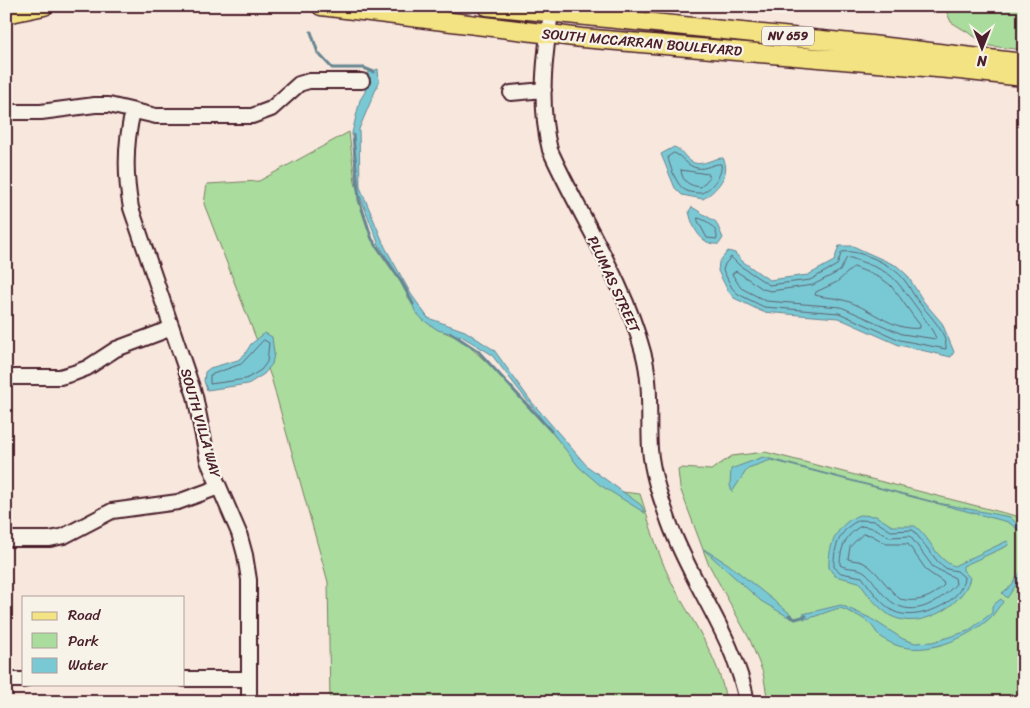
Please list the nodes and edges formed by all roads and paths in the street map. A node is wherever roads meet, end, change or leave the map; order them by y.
1 (44, 6) edge
2 (321, 6) edge
3 (487, 6) edge
4 (552, 10) edge
5 (6, 14) edge
6 (548, 33) junction
7 (1024, 63) edge
8 (1024, 78) edge
9 (362, 80) dead end
10 (544, 90) junction
11 (511, 94) dead end
12 (133, 111) junction
13 (6, 112) edge
14 (172, 328) junction
15 (6, 377) edge
16 (219, 487) junction
17 (6, 539) edge
18 (185, 679) edge
19 (249, 679) junction
20 (6, 680) edge
21 (22, 680) edge
22 (250, 702) edge
23 (747, 702) edge

1 - 5 main road
2 - 6 main road, SOUTH MCCARRAN BOULEVARD / NV 659
3 - 4 main road, SOUTH MCCARRAN BOULEVARD / NV 659
4 - 6 street, PLUMAS STREET
4 - 7 main road, SOUTH MCCARRAN BOULEVARD / NV 659
6 - 8 main road, SOUTH MCCARRAN BOULEVARD / NV 659
6 - 10 street, PLUMAS STREET
9 - 12 street
10 - 11 street
10 - 23 street, PLUMAS STREET
12 - 13 street
12 - 14 street, SOUTH VILLA WAY
14 - 15 street
14 - 16 street, SOUTH VILLA WAY
16 - 17 street
16 - 19 street, SOUTH VILLA WAY
18 - 19 street
19 - 22 street, SOUTH VILLA WAY
20 - 21 street

